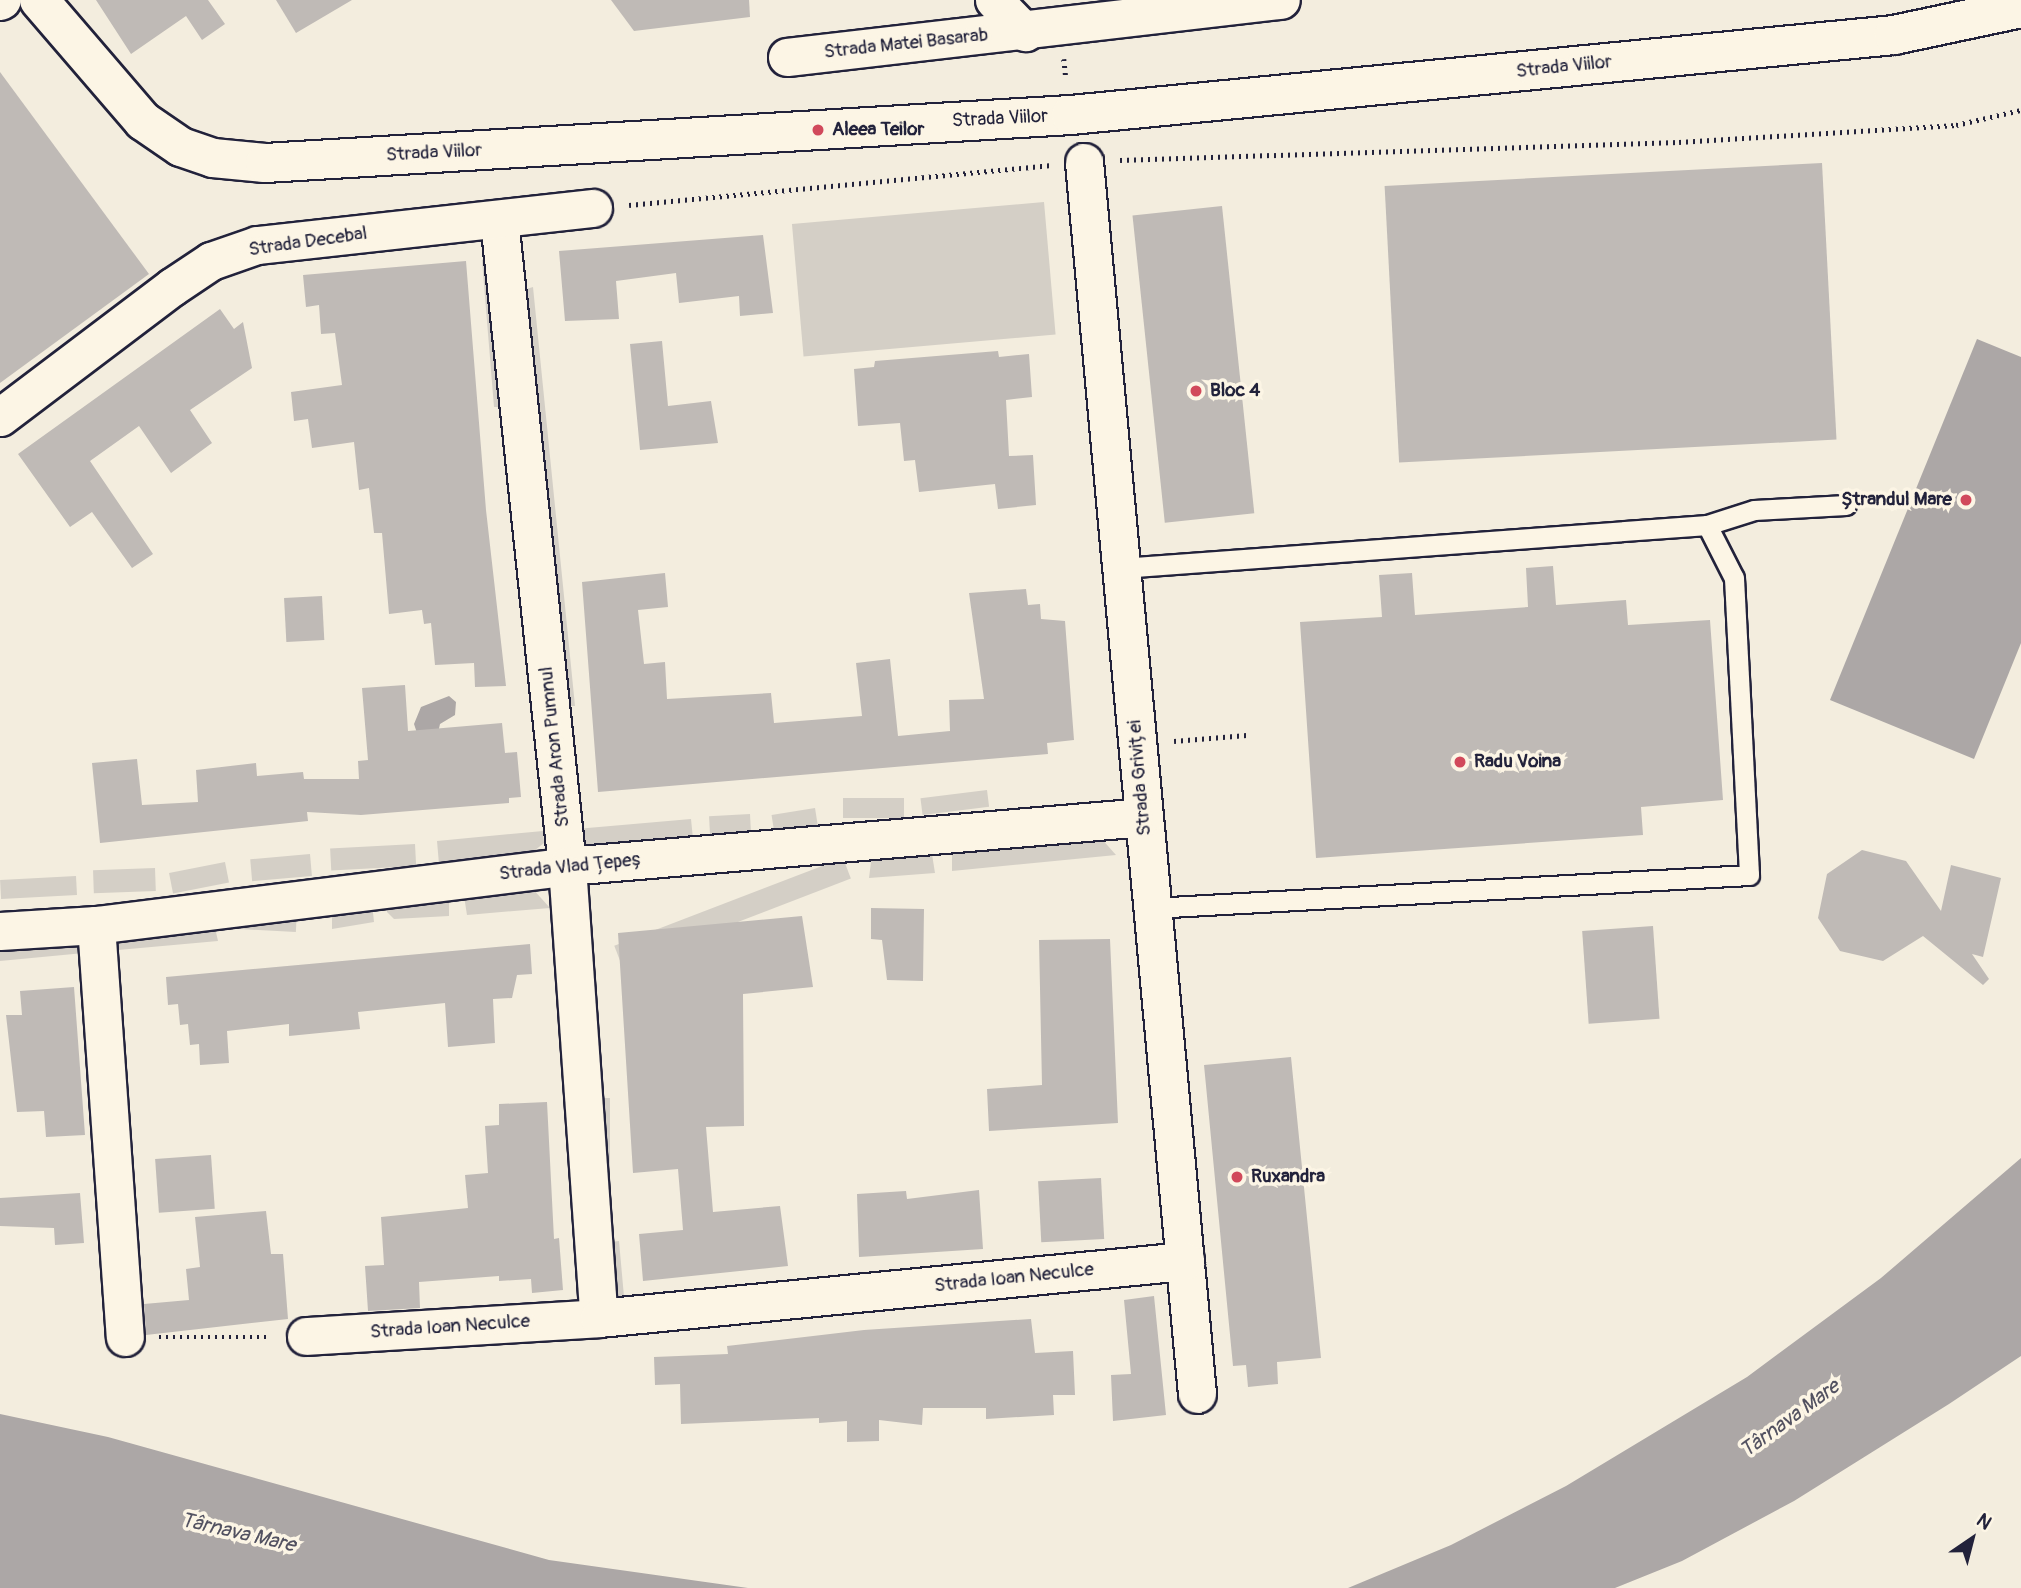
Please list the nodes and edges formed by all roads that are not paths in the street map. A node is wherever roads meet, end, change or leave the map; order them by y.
1 (39, 0) edge
2 (994, 0) edge
3 (1281, 0) edge
4 (2021, 8) edge
5 (1042, 30) junction
6 (787, 57) dead end
7 (1084, 162) road end
8 (593, 208) road end
9 (499, 219) junction
10 (0, 416) edge
11 (1846, 505) dead end
12 (1707, 525) junction
13 (1121, 568) junction
14 (1144, 817) junction
15 (567, 866) junction
16 (1153, 908) junction
17 (96, 925) junction
18 (0, 932) edge
19 (1185, 1261) junction
20 (599, 1318) junction
21 (306, 1336) road end
22 (125, 1338) road end
23 (1197, 1394) dead end

1 - 4 street, Strada Viilor
2 - 5 street, Strada Matei Basarab
3 - 5 street, Strada Matei Basarab
5 - 6 street, Strada Matei Basarab
7 - 13 street, Strada Griviței
8 - 9 street, Strada Decebal
9 - 10 street, Strada Decebal
9 - 15 street, Strada Aron Pumnul
11 - 12 lane
12 - 13 lane
12 - 16 lane
13 - 14 street, Strada Griviței
14 - 15 street, Strada Vlad Țepeș
14 - 16 street, Strada Griviței
15 - 17 street, Strada Vlad Țepeș
15 - 20 street, Strada Aron Pumnul
16 - 19 street, Strada Griviței
17 - 18 street, Strada Vlad Țepeș
17 - 22 street
19 - 20 street, Strada Ioan Neculce
19 - 23 street, Strada Griviței
20 - 21 street, Strada Ioan Neculce

